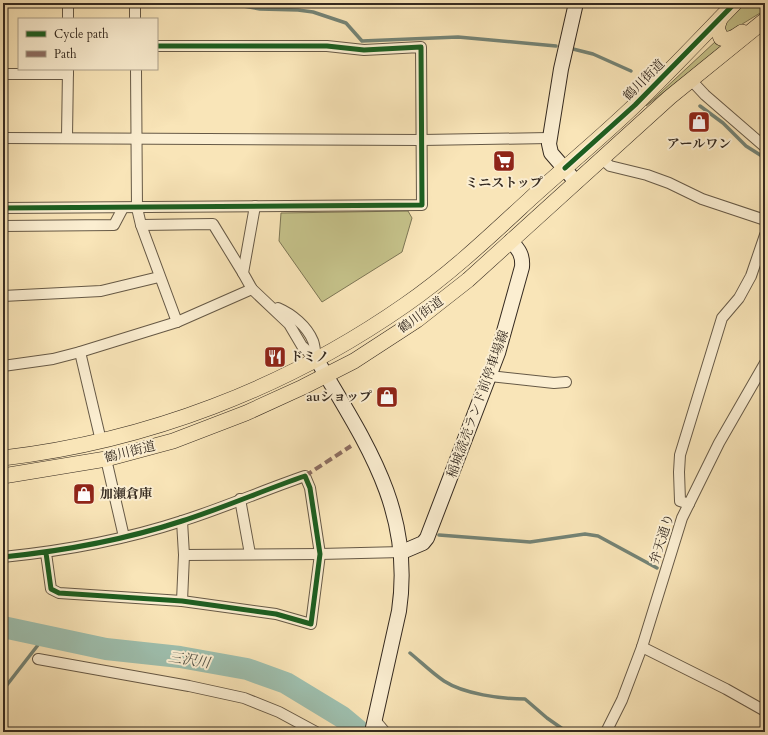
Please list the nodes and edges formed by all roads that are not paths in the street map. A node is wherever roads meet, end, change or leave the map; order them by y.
1 (68, 3) edge
2 (135, 3) edge
3 (576, 3) edge
4 (735, 3) edge
5 (68, 18) edge
6 (135, 18) edge
7 (720, 19) junction
8 (765, 19) edge
9 (158, 46) edge
10 (136, 70) edge
11 (68, 72) edge
12 (3, 74) edge
13 (691, 80) junction
14 (67, 137) junction
15 (3, 138) edge
16 (137, 138) junction
17 (549, 138) junction
18 (422, 140) junction
19 (765, 147) edge
20 (602, 159) junction
21 (564, 168) junction
22 (576, 182) junction
23 (255, 206) junction
24 (3, 208) edge
25 (123, 208) junction
26 (137, 208) junction
27 (765, 220) edge
28 (141, 225) junction
29 (3, 226) edge
30 (765, 235) edge
31 (511, 241) junction
32 (243, 273) junction
33 (159, 277) junction
34 (252, 289) junction
35 (3, 296) edge
36 (177, 322) junction
37 (80, 352) junction
38 (317, 360) junction
39 (765, 363) edge
40 (3, 366) edge
41 (326, 376) junction
42 (490, 376) junction
43 (566, 382) dead end
44 (101, 441) junction
45 (3, 458) edge
46 (106, 459) junction
47 (3, 476) edge
48 (240, 499) junction
49 (689, 504) junction
50 (182, 521) junction
51 (124, 537) junction
52 (402, 552) junction
53 (46, 553) junction
54 (250, 554) junction
55 (320, 554) junction
56 (184, 555) junction
57 (3, 557) edge
58 (182, 601) junction
59 (642, 647) junction
60 (38, 659) dead end
61 (765, 711) edge
62 (376, 727) edge
63 (316, 732) edge
64 (606, 732) edge

1 - 5 street
2 - 6 street
3 - 17 main road
4 - 7 main road, 鶴川街道
7 - 8 main road
7 - 21 main road, 鶴川街道
8 - 13 main road, 鶴川街道
9 - 18 street
10 - 16 street
11 - 12 street
11 - 14 street
13 - 19 street
13 - 20 main road, 鶴川街道
14 - 15 street
14 - 16 street
16 - 18 street
16 - 26 street
17 - 18 street
17 - 21 main road
18 - 23 street
20 - 22 main road, 鶴川街道
20 - 27 street
21 - 22 main road
21 - 38 main road, 鶴川街道
22 - 31 main road, 鶴川街道
23 - 26 street
23 - 32 street
24 - 25 street
25 - 26 street
25 - 29 street
26 - 28 street
28 - 32 street
28 - 33 street
30 - 49 street
31 - 41 main road, 鶴川街道
31 - 42 main road, 稲城読売ランド前停車場線
32 - 34 street
33 - 35 street
33 - 36 street
34 - 36 street
34 - 38 street
36 - 37 street
37 - 40 street
37 - 44 street
38 - 41 main road
38 - 44 main road, 鶴川街道
39 - 49 street, 弁天通り
41 - 46 main road, 鶴川街道
41 - 52 main road
42 - 43 street
42 - 52 main road, 稲城読売ランド前停車場線
44 - 45 main road, 鶴川街道
46 - 47 main road, 鶴川街道
46 - 51 street
48 - 50 street
48 - 54 street
48 - 55 street
49 - 59 street, 弁天通り
50 - 51 street
50 - 56 street
51 - 53 street
52 - 55 street
52 - 62 main road
53 - 57 street
53 - 58 street
54 - 55 street
54 - 56 street
55 - 58 street
56 - 58 street
59 - 61 street
59 - 64 street, 弁天通り
60 - 63 street

